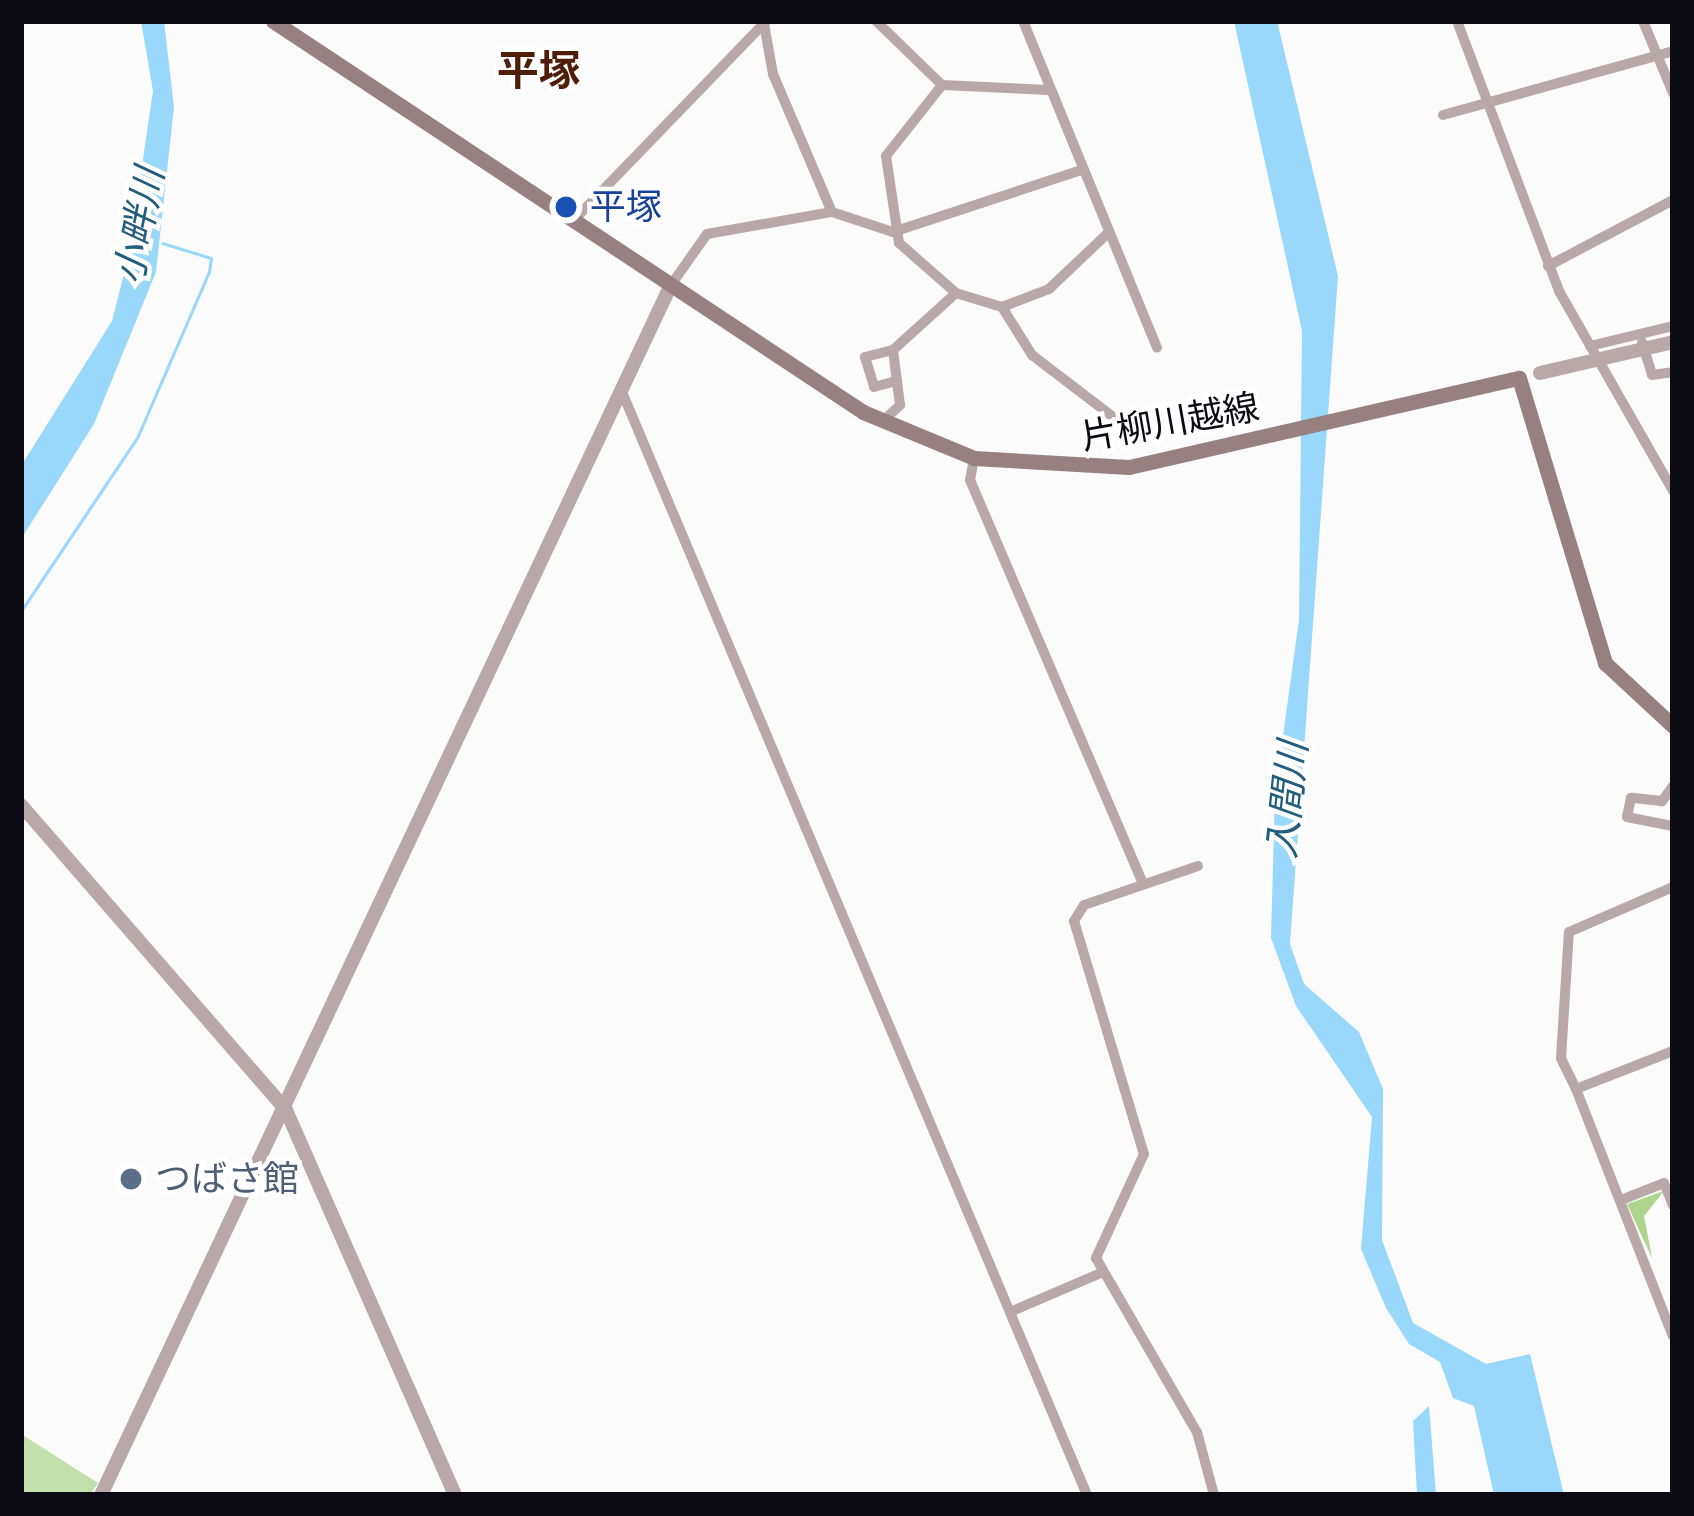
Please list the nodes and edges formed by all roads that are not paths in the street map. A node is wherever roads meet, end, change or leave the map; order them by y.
1 (273, 21) edge
2 (1023, 21) edge
3 (1457, 21) edge
4 (1643, 21) edge
5 (765, 22) edge
6 (878, 27) edge
7 (884, 49) dead end
8 (1673, 51) edge
9 (1660, 56) junction
10 (942, 85) junction
11 (1049, 90) junction
12 (1673, 93) edge
13 (1487, 103) junction
14 (1443, 115) dead end
15 (1079, 171) junction
16 (1673, 200) edge
17 (832, 212) junction
18 (575, 220) junction
19 (893, 232) junction
20 (1106, 235) junction
21 (1548, 266) junction
22 (671, 285) junction
23 (956, 293) junction
24 (1002, 307) junction
25 (1673, 326) edge
26 (1640, 333) junction
27 (1673, 342) edge
28 (1590, 346) junction
29 (1157, 348) dead end
30 (893, 350) junction
31 (1673, 372) edge
32 (1510, 380) junction
33 (897, 381) junction
34 (622, 392) junction
35 (882, 422) junction
36 (1138, 436) dead end
37 (974, 458) junction
38 (1669, 474) edge
39 (1673, 491) edge
40 (1672, 724) edge
41 (1673, 786) edge
42 (21, 805) edge
43 (1673, 826) edge
44 (1198, 866) dead end
45 (1142, 881) junction
46 (1673, 887) edge
47 (1673, 1051) edge
48 (1576, 1089) junction
49 (286, 1110) junction
50 (1621, 1200) junction
51 (1673, 1205) edge
52 (1101, 1273) junction
53 (1010, 1312) junction
54 (1673, 1336) edge
55 (101, 1495) edge
56 (455, 1495) edge
57 (1087, 1495) edge
58 (1214, 1495) edge

1 - 18 main road, 片柳川越線
2 - 11 street
3 - 13 street
4 - 9 street
5 - 17 street
5 - 18 street
6 - 7 street
6 - 10 street
8 - 9 street
9 - 12 street
9 - 13 street
10 - 11 street
10 - 19 street
11 - 15 street
13 - 14 street
13 - 21 street
15 - 19 street
15 - 20 street
16 - 21 street
17 - 19 street
17 - 22 street
18 - 22 main road, 片柳川越線
19 - 23 street
20 - 24 street
20 - 29 street
21 - 28 street
22 - 34 street
22 - 35 main road, 片柳川越線
23 - 24 street
23 - 30 street
24 - 36 street
25 - 26 street
26 - 28 street
26 - 31 street
27 - 32 street, bridge
28 - 38 street
30 - 33 street
30 - 33 street
32 - 37 main road, 片柳川越線
32 - 40 main road
33 - 35 street
34 - 49 street
34 - 53 street
35 - 37 main road, 片柳川越線
37 - 45 street
38 - 39 street
41 - 43 street
42 - 49 street
44 - 45 street
45 - 52 street
46 - 48 street
47 - 48 street
48 - 50 street
49 - 55 street
49 - 56 street
50 - 51 street
50 - 54 street
52 - 53 street
52 - 58 street
53 - 57 street

